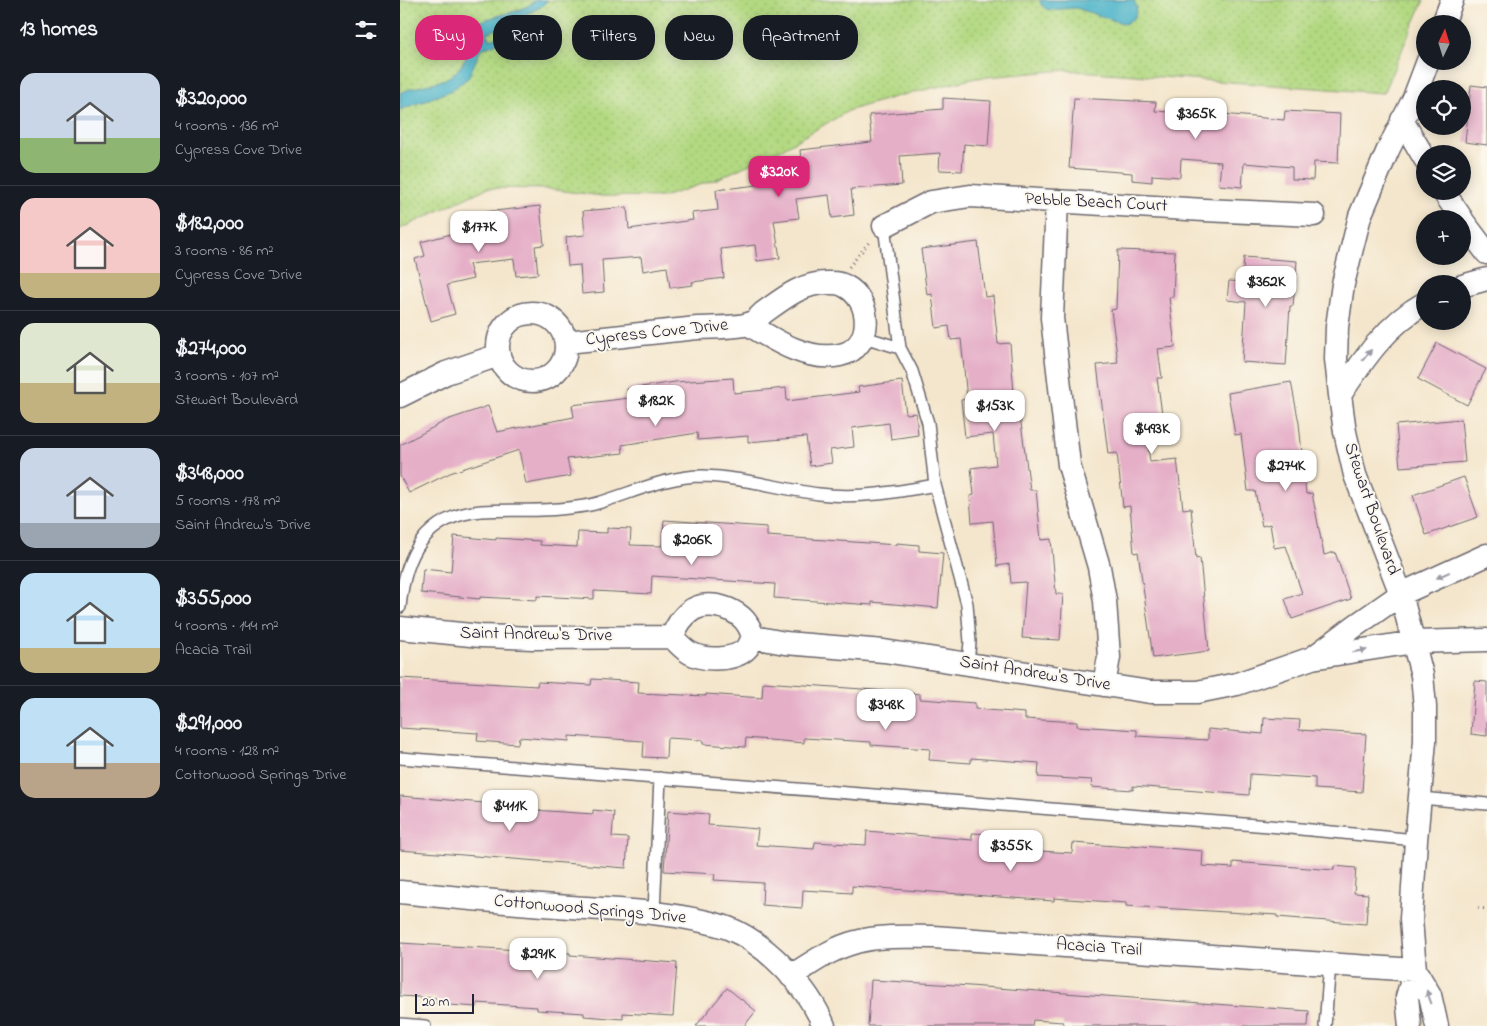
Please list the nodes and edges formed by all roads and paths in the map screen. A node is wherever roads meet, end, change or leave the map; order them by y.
1 (1452, 0) edge
2 (1446, 15) edge
3 (1425, 70) edge
4 (1402, 120) junction
5 (1417, 145) edge
6 (1057, 201) junction
7 (1314, 215) dead end
8 (884, 226) junction
9 (1471, 231) edge
10 (1487, 253) edge
11 (1487, 279) edge
12 (841, 283) junction
13 (1471, 283) edge
14 (1416, 310) edge
15 (748, 324) junction
16 (864, 337) junction
17 (566, 342) junction
18 (900, 348) junction
19 (499, 355) junction
20 (1340, 395) junction
21 (400, 396) edge
22 (935, 485) junction
23 (1487, 555) edge
24 (1401, 594) junction
25 (400, 607) edge
26 (400, 628) edge
27 (672, 637) junction
28 (753, 638) junction
29 (1487, 640) edge
30 (1414, 642) junction
31 (1312, 658) junction
32 (968, 663) junction
33 (1104, 685) junction
34 (400, 758) edge
35 (660, 778) junction
36 (1421, 798) junction
37 (1487, 804) edge
38 (1416, 840) junction
39 (400, 892) edge
40 (1478, 908) dead end
41 (1487, 909) edge
42 (654, 912) junction
43 (1330, 963) junction
44 (1415, 970) junction
45 (791, 976) junction
46 (400, 1024) edge
47 (425, 1026) edge
48 (824, 1026) edge
49 (1325, 1026) edge
50 (1410, 1026) edge
51 (1437, 1026) edge

1 - 2 street
3 - 4 street, Stewart Boulevard
4 - 5 street
4 - 20 street, Stewart Boulevard
6 - 7 street, Pebble Beach Court
6 - 8 street, Pebble Beach Court
6 - 33 street
8 - 12 path
8 - 18 lane
9 - 10 street
11 - 13 street
12 - 15 street, Cypress Cove Drive
12 - 16 street
20 -> 14 street
15 - 16 street, Cypress Cove Drive
15 - 17 street, Cypress Cove Drive
16 - 18 lane
17 - 19 street, Cypress Cove Drive
17 - 19 street, Cypress Cove Drive
18 - 22 lane
19 - 21 street
20 - 24 street, Stewart Boulevard
22 - 25 lane
22 - 32 lane
23 -> 24 street
24 - 30 street, Stewart Boulevard
24 - 31 street
26 - 27 street, Saint Andrew's Drive
27 - 28 street
27 - 28 street
28 - 32 street, Saint Andrew's Drive
29 - 30 street
31 -> 30 street
30 - 36 street, Stewart Boulevard
31 - 33 street, Saint Andrew's Drive
32 - 33 street, Saint Andrew's Drive
34 - 35 lane
35 - 38 lane
35 - 42 lane
36 - 37 lane
36 - 38 street, Stewart Boulevard
38 - 44 street, Stewart Boulevard
39 - 42 street, Cottonwood Springs Drive
40 - 41 path
42 - 45 street, Cottonwood Springs Drive
43 - 44 street, Acacia Trail
43 - 45 street, Acacia Trail
43 - 49 lane
44 - 50 street, Stewart Boulevard
51 -> 44 street, Stewart Boulevard
45 - 48 street, Cottonwood Springs Drive
46 - 47 lane

